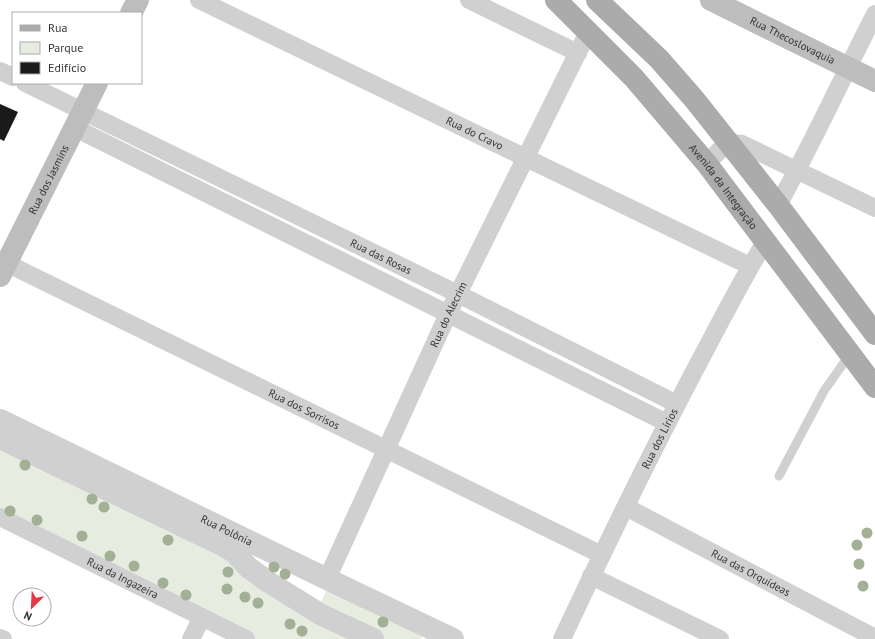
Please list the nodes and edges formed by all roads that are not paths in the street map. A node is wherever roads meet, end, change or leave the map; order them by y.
1 (138, 0) edge
2 (199, 0) edge
3 (469, 0) edge
4 (556, 0) edge
5 (597, 0) edge
6 (711, 0) edge
7 (132, 12) edge
8 (875, 14) edge
9 (588, 32) junction
10 (578, 53) junction
11 (848, 67) junction
12 (0, 71) edge
13 (12, 77) edge
14 (875, 81) edge
15 (26, 84) edge
16 (96, 84) edge
17 (79, 119) junction
18 (730, 143) junction
19 (525, 158) junction
20 (707, 164) junction
21 (798, 170) junction
22 (778, 205) junction
23 (875, 208) edge
24 (765, 242) junction
25 (750, 266) junction
26 (3, 269) edge
27 (458, 294) junction
28 (448, 314) junction
29 (875, 334) edge
30 (850, 354) junction
31 (875, 386) edge
32 (677, 404) junction
33 (0, 420) edge
34 (667, 423) junction
35 (0, 438) edge
36 (387, 449) junction
37 (779, 476) dead end
38 (626, 507) junction
39 (0, 517) edge
40 (602, 555) junction
41 (591, 576) junction
42 (327, 580) junction
43 (320, 614) junction
44 (202, 617) junction
45 (431, 633) edge
46 (0, 638) edge
47 (875, 638) edge
48 (3, 639) edge
49 (191, 639) edge
50 (246, 639) edge
51 (373, 639) edge
52 (454, 639) edge
53 (562, 639) edge
54 (720, 639) edge

1 - 7 main road
2 - 19 street, Rua do Cravo
3 - 10 street
4 - 9 main road, Avenida da Integração
5 - 18 main road
6 - 11 main road, Rua Thecoslovaquia
8 - 11 street
9 - 10 street, Rua do Alecrim
9 - 20 main road, Avenida da Integração
10 - 19 street, Rua do Alecrim
11 - 14 main road, Rua Thecoslovaquia
11 - 21 street
12 - 13 street
15 - 17 street
16 - 17 main road, Rua dos Jasmins
17 - 26 main road, Rua dos Jasmins
17 - 27 street, Rua das Rosas
17 - 28 street, Rua das Rosas
18 - 20 street
18 - 21 street
18 - 22 main road
19 - 25 street, Rua do Cravo
19 - 27 street, Rua do Alecrim
20 - 24 main road, Avenida da Integração
21 - 22 street
21 - 23 street
22 - 29 main road
24 - 25 street, Rua dos Lírios
24 - 30 main road, Avenida da Integração
25 - 32 street, Rua dos Lírios
26 - 36 street, Rua dos Sorrisos
27 - 28 street, Rua do Alecrim
27 - 32 street, Rua das Rosas
28 - 34 street, Rua das Rosas
28 - 36 street, Rua do Alecrim
30 - 31 main road, Avenida da Integração
30 - 37 lane
32 - 34 street, Rua dos Lírios
33 - 42 street, Rua Polônia
34 - 38 street, Rua dos Lírios
35 - 43 street, Rua Polônia
36 - 40 street, Rua dos Sorrisos
36 - 42 street, Rua do Alecrim
38 - 40 street, Rua dos Lírios
38 - 47 street, Rua das Orquídeas
39 - 44 street, Rua da Ingazeira
40 - 41 street, Rua dos Lírios
41 - 53 street, Rua dos Lírios
41 - 54 street
42 - 43 street
42 - 45 street, Rua Polônia
43 - 51 street, Rua Polônia
44 - 49 street
44 - 50 street, Rua da Ingazeira
45 - 52 street, Rua Polônia
46 - 48 street

